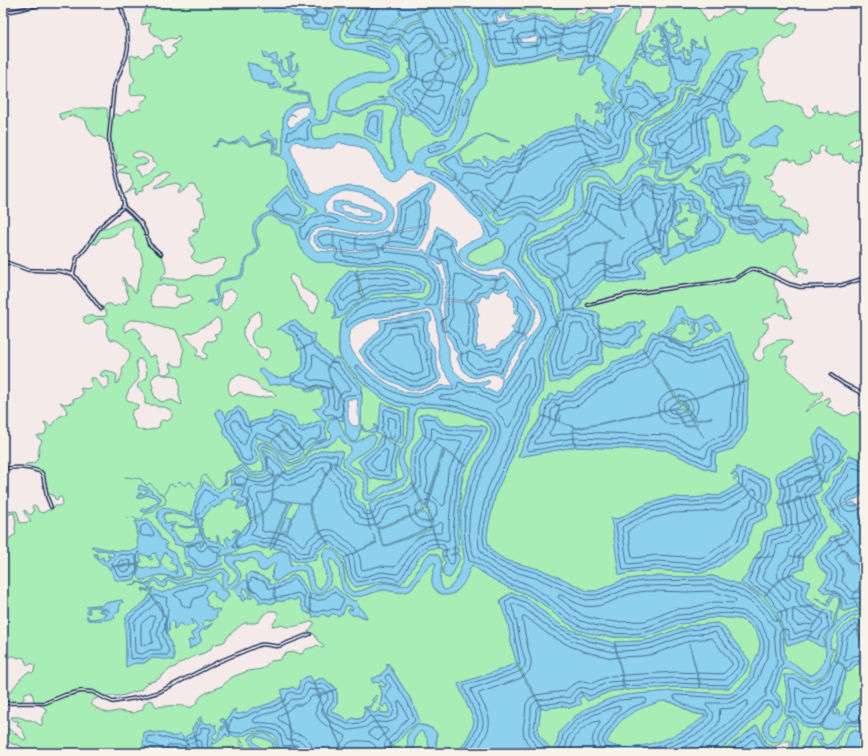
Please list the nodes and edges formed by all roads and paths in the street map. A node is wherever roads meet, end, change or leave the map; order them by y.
1 (49, 3) edge
2 (120, 3) edge
3 (834, 3) edge
4 (865, 4) edge
5 (3, 13) edge
6 (123, 206) junction
7 (161, 254) dead end
8 (3, 261) edge
9 (73, 274) junction
10 (865, 278) edge
11 (588, 305) dead end
12 (101, 309) dead end
13 (832, 375) dead end
14 (865, 395) edge
15 (3, 469) edge
16 (51, 507) dead end
17 (310, 634) dead end
18 (3, 704) edge

1 - 5 street
2 - 6 street
3 - 4 street
6 - 7 street
6 - 9 street
8 - 9 street
9 - 12 street
10 - 11 street
13 - 14 street
15 - 16 street
17 - 18 street

